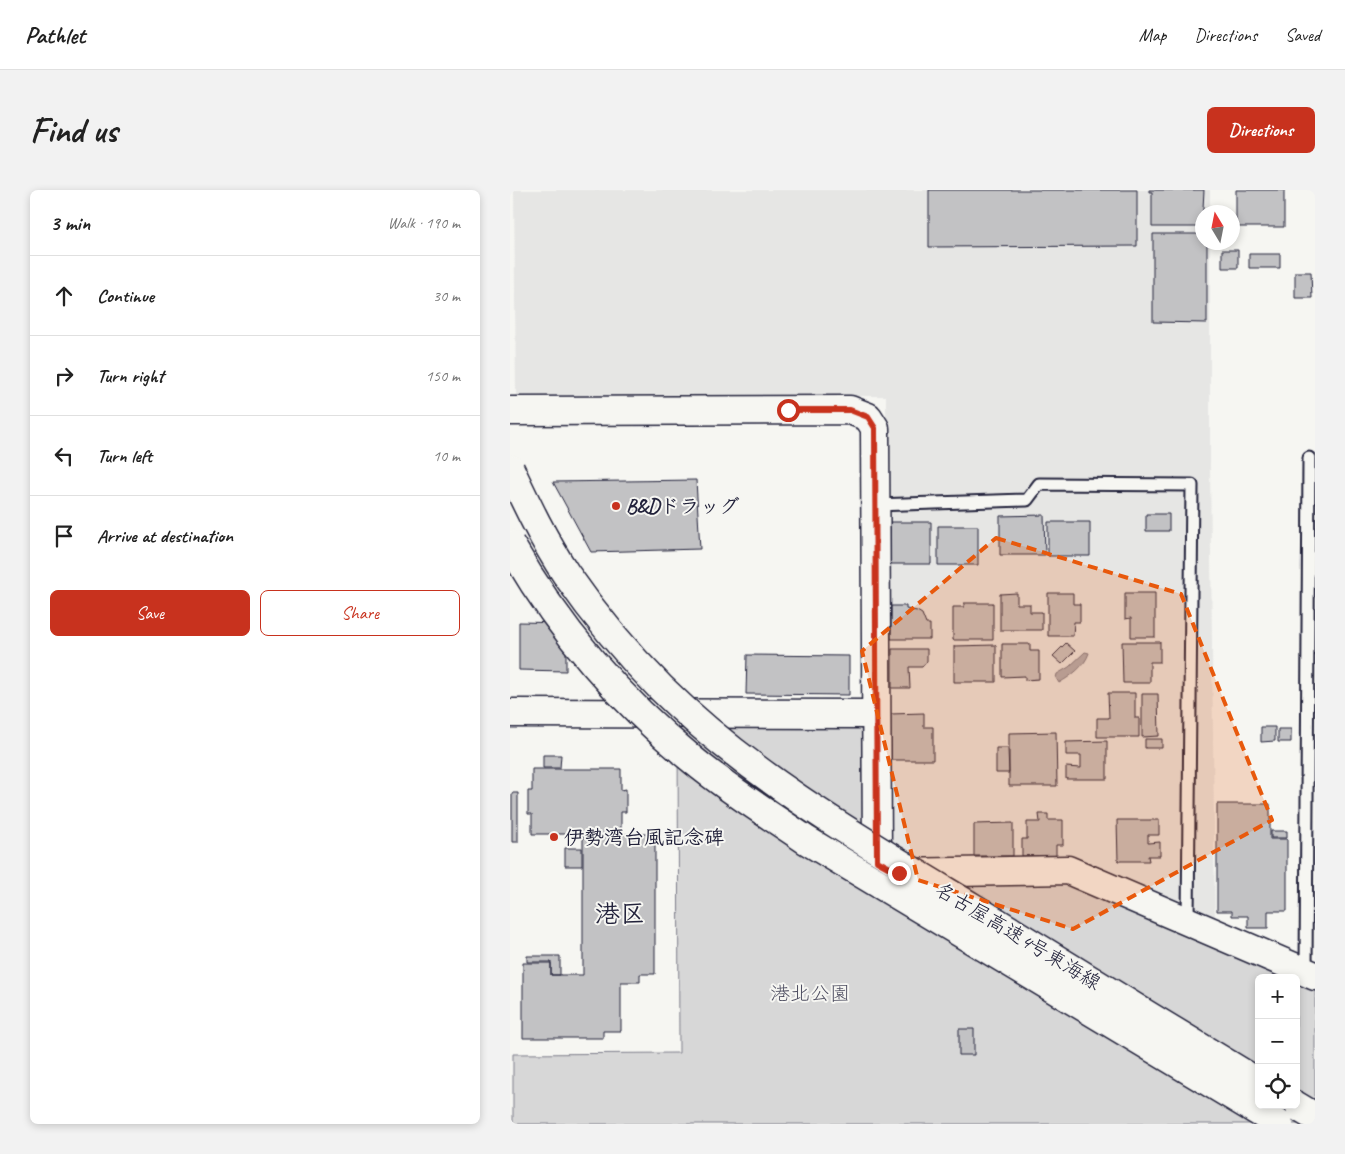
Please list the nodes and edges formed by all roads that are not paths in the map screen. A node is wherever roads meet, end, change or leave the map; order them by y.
1 (510, 410) edge
2 (1309, 458) dead end
3 (510, 469) edge
4 (875, 506) junction
5 (510, 544) edge
6 (510, 713) edge
7 (876, 714) junction
8 (1188, 922) junction
9 (1310, 974) edge
10 (1255, 1081) edge
11 (1300, 1108) edge
12 (1315, 1117) edge
13 (1279, 1124) edge

1 - 4 main road
2 - 9 lane
3 - 10 main road, 名古屋高速4号東海線, bridge
4 - 7 main road
4 - 8 lane
5 - 13 main road, 名古屋高速4号東海線, bridge
6 - 7 main road
7 - 8 main road
8 - 9 main road
11 - 12 main road

